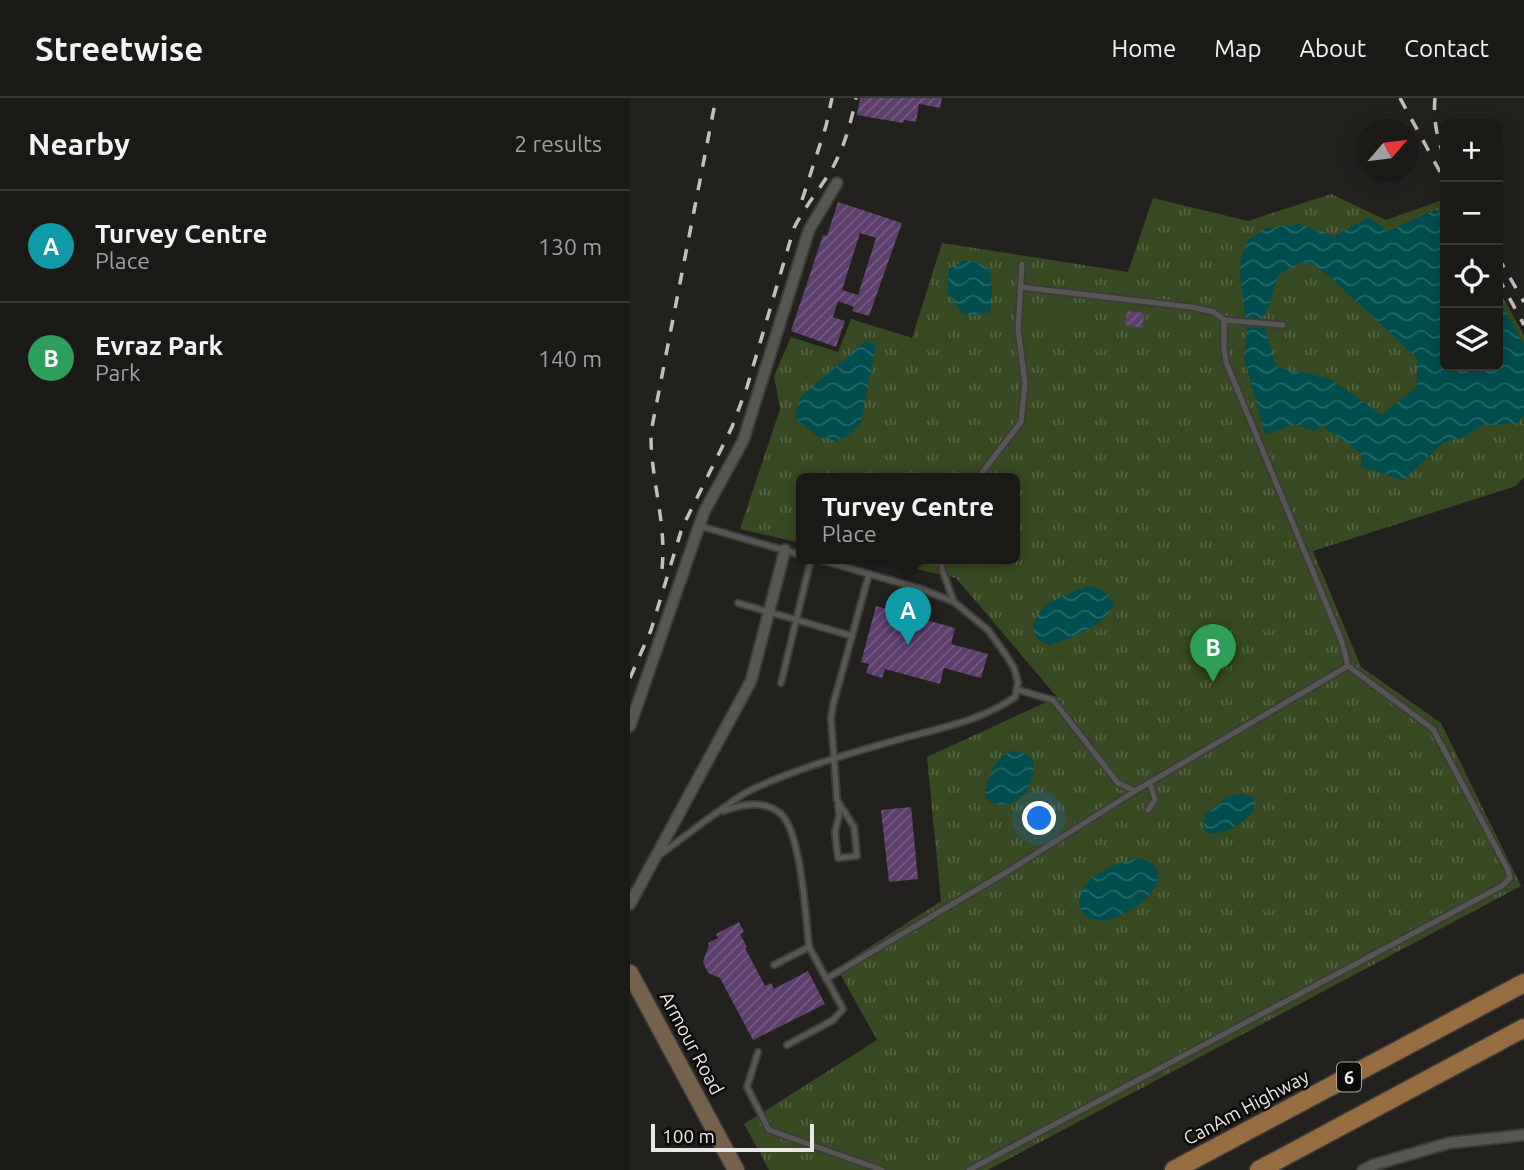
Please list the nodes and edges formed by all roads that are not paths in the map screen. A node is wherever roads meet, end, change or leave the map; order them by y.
1 (837, 183) dead end
2 (1022, 264) dead end
3 (1020, 287) junction
4 (1224, 320) junction
5 (1280, 325) dead end
6 (981, 473) edge
7 (699, 526) junction
8 (785, 550) junction
9 (796, 553) edge
10 (810, 564) edge
11 (834, 564) edge
12 (942, 564) edge
13 (869, 574) junction
14 (954, 602) junction
15 (738, 603) dead end
16 (769, 612) junction
17 (796, 620) junction
18 (852, 636) junction
19 (1348, 666) junction
20 (781, 683) dead end
21 (1018, 690) junction
22 (630, 726) edge
23 (833, 761) junction
24 (1150, 784) junction
25 (1135, 792) junction
26 (838, 805) junction
27 (1148, 810) dead end
28 (708, 818) junction
29 (653, 860) junction
30 (630, 904) edge
31 (809, 947) junction
32 (774, 965) dead end
33 (630, 972) edge
34 (826, 979) junction
35 (1524, 983) edge
36 (1524, 1028) edge
37 (787, 1045) dead end
38 (758, 1052) dead end
39 (1524, 1135) edge
40 (1371, 1168) edge
41 (736, 1170) edge
42 (882, 1170) edge
43 (969, 1170) edge
44 (1174, 1170) edge
45 (1259, 1170) edge

1 - 7 street
2 - 3 lane
3 - 4 lane
3 - 6 lane
4 - 5 lane
4 - 19 lane
7 - 8 lane
7 - 22 street
8 - 9 lane
8 - 16 street
10 - 17 lane
11 - 13 lane
12 - 14 lane
13 - 14 lane
13 - 18 lane
14 - 21 lane
15 - 16 lane
16 - 17 lane
16 - 29 street
17 - 18 lane
17 - 20 lane
18 - 23 lane
19 - 24 lane
19 - 43 lane
21 - 23 lane
21 - 25 lane
23 - 26 lane
23 - 28 lane
24 - 25 lane
24 - 27 lane
25 - 34 lane
26 - 26 lane
28 - 29 lane
28 - 31 lane
29 - 30 street
31 - 32 lane
31 - 34 lane
33 - 41 street, Armour Road
34 - 37 lane
35 - 44 main road, CanAm Highway / 6
36 - 45 main road, 6
38 - 42 lane
39 - 40 street

